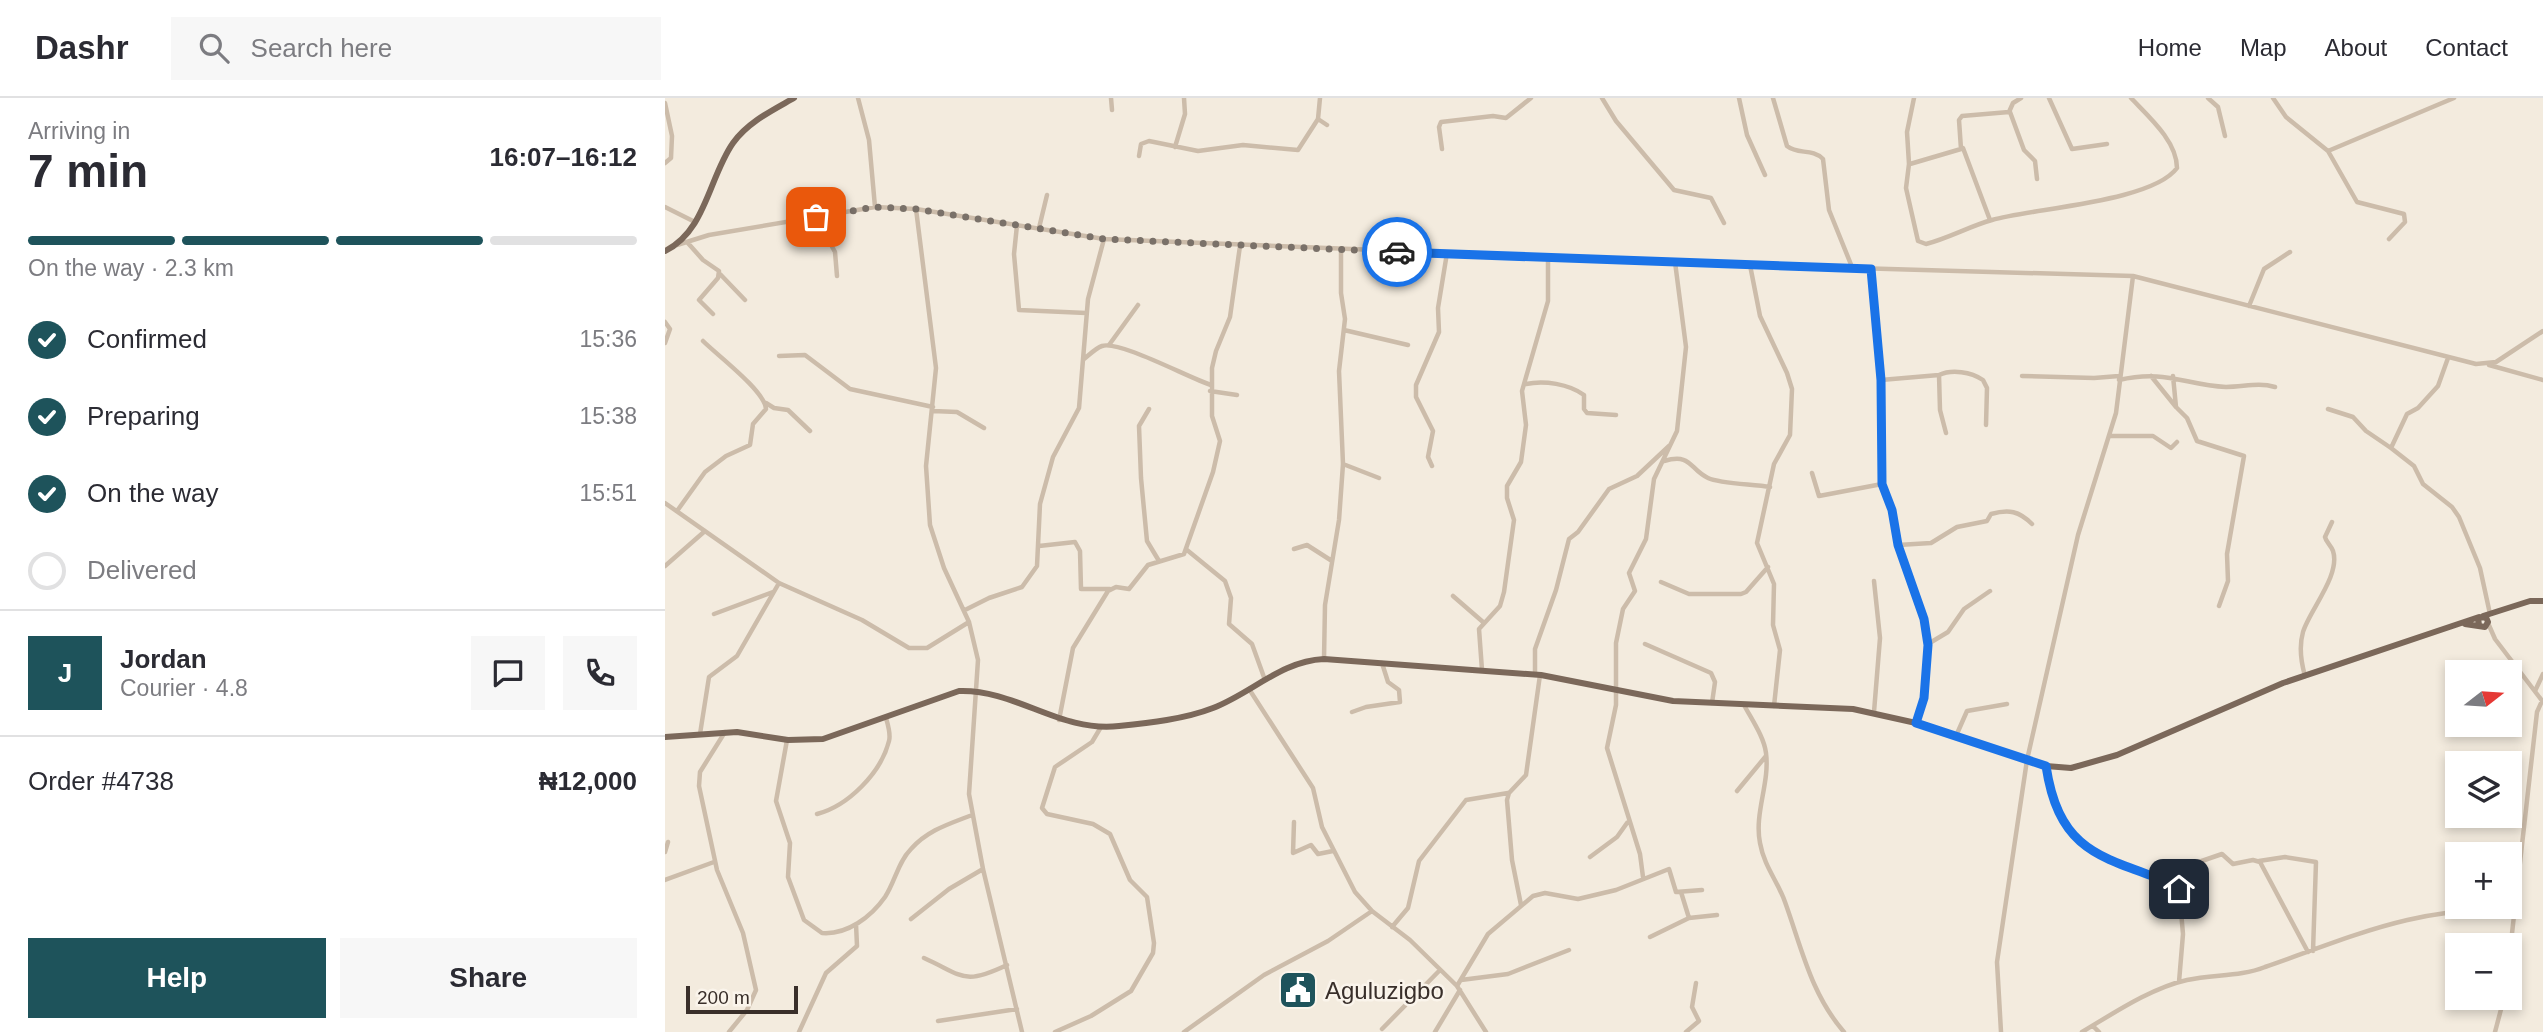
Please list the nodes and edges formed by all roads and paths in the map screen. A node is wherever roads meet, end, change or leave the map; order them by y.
1 (794, 98) edge
2 (858, 98) edge
3 (1111, 98) edge
4 (1184, 98) edge
5 (1320, 98) edge
6 (1531, 98) edge
7 (1602, 98) edge
8 (1739, 98) edge
9 (1773, 98) edge
10 (1914, 98) edge
11 (2021, 98) edge
12 (2049, 98) edge
13 (2131, 98) edge
14 (2208, 98) edge
15 (2273, 98) edge
16 (2453, 98) edge
17 (665, 103) edge
18 (1112, 110) dead end
19 (2010, 112) junction
20 (1318, 119) junction
21 (1328, 125) dead end
22 (2225, 136) dead end
23 (2107, 144) dead end
24 (1175, 147) junction
25 (1962, 147) junction
26 (1442, 149) dead end
27 (2329, 151) junction
28 (1139, 156) dead end
29 (665, 163) edge
30 (1909, 164) junction
31 (1765, 175) dead end
32 (2037, 179) dead end
33 (1047, 195) dead end
34 (665, 207) edge
35 (875, 207) junction
36 (916, 209) junction
37 (816, 217) junction
38 (1990, 220) junction
39 (695, 222) junction
40 (1724, 223) dead end
41 (1017, 225) junction
42 (1039, 228) junction
43 (1104, 239) junction
44 (2389, 239) dead end
45 (687, 242) junction
46 (1240, 246) junction
47 (673, 247) junction
48 (1341, 249) junction
49 (665, 251) edge
50 (2290, 252) dead end
51 (1447, 253) junction
52 (1548, 257) junction
53 (1675, 262) junction
54 (1750, 265) junction
55 (1852, 267) junction
56 (1871, 269) junction
57 (720, 274) junction
58 (837, 276) dead end
59 (2133, 276) junction
60 (745, 300) dead end
61 (1138, 305) dead end
62 (2249, 306) junction
63 (1086, 313) junction
64 (713, 314) dead end
65 (665, 323) edge
66 (1344, 330) junction
67 (2543, 331) edge
68 (703, 341) dead end
69 (665, 343) edge
70 (1109, 345) junction
71 (1408, 345) dead end
72 (779, 356) dead end
73 (2448, 358) junction
74 (1083, 360) junction
75 (2500, 360) junction
76 (2489, 365) junction
77 (2503, 371) junction
78 (1940, 375) junction
79 (2150, 375) junction
80 (2022, 376) dead end
81 (2173, 376) junction
82 (2119, 378) junction
83 (1881, 380) junction
84 (2543, 380) edge
85 (1525, 384) junction
86 (2275, 387) dead end
87 (1210, 388) junction
88 (1237, 395) dead end
89 (766, 403) junction
90 (2176, 407) junction
91 (933, 409) junction
92 (1149, 409) dead end
93 (2329, 409) dead end
94 (1616, 415) dead end
95 (1986, 425) dead end
96 (984, 428) dead end
97 (810, 431) dead end
98 (1945, 433) dead end
99 (2110, 436) junction
100 (2177, 442) dead end
101 (1669, 445) junction
102 (2391, 448) junction
103 (1664, 461) junction
104 (1343, 464) junction
105 (1432, 466) dead end
106 (1812, 472) dead end
107 (1379, 478) dead end
108 (1882, 484) junction
109 (1770, 487) junction
110 (665, 503) edge
111 (677, 511) junction
112 (2332, 522) dead end
113 (2032, 524) dead end
114 (705, 531) junction
115 (1898, 545) junction
116 (1039, 546) junction
117 (1294, 549) dead end
118 (1186, 550) junction
119 (1159, 561) junction
120 (1333, 561) junction
121 (665, 566) edge
122 (1768, 567) junction
123 (1874, 581) dead end
124 (1661, 582) dead end
125 (779, 583) junction
126 (1110, 589) junction
127 (1990, 591) dead end
128 (774, 592) junction
129 (1453, 596) dead end
130 (2543, 601) edge
131 (2219, 606) dead end
132 (965, 610) junction
133 (714, 614) dead end
134 (2488, 617) junction
135 (969, 622) junction
136 (1483, 622) junction
137 (2456, 625) junction
138 (2480, 626) junction
139 (2495, 639) junction
140 (1645, 644) dead end
141 (1928, 645) junction
142 (1324, 659) junction
143 (1382, 662) junction
144 (1482, 670) junction
145 (2543, 674) edge
146 (1537, 675) junction
147 (2305, 676) junction
148 (1265, 680) junction
149 (1249, 689) junction
150 (1616, 690) junction
151 (976, 691) junction
152 (2535, 691) junction
153 (2543, 702) edge
154 (1712, 703) junction
155 (1744, 704) junction
156 (2007, 704) dead end
157 (1774, 706) junction
158 (1352, 712) dead end
159 (1874, 712) junction
160 (886, 718) junction
161 (1059, 720) junction
162 (1916, 723) junction
163 (1101, 727) junction
164 (726, 732) junction
165 (700, 734) junction
166 (1956, 736) junction
167 (665, 737) edge
168 (788, 740) junction
169 (1767, 755) junction
170 (2027, 760) junction
171 (2046, 766) junction
172 (1737, 791) dead end
173 (1509, 793) junction
174 (817, 814) dead end
175 (972, 815) junction
176 (1294, 822) dead end
177 (1628, 822) junction
178 (668, 842) dead end
179 (1333, 851) junction
180 (665, 852) edge
181 (2522, 856) edge
182 (1590, 857) dead end
183 (2258, 861) junction
184 (714, 862) junction
185 (983, 869) junction
186 (1643, 877) junction
187 (665, 880) edge
188 (2182, 887) junction
189 (1702, 890) dead end
190 (1681, 892) junction
191 (1521, 905) junction
192 (1371, 911) junction
193 (2445, 913) edge
194 (1717, 915) dead end
195 (1689, 918) junction
196 (911, 919) dead end
197 (856, 925) junction
198 (1392, 927) junction
199 (1650, 936) dead end
200 (1569, 950) dead end
201 (2311, 951) junction
202 (924, 958) dead end
203 (1007, 965) junction
204 (1440, 970) junction
205 (1461, 980) junction
206 (2179, 982) junction
207 (1696, 983) dead end
208 (1458, 988) junction
209 (1017, 1009) junction
210 (2501, 1010) edge
211 (938, 1021) dead end
212 (2093, 1026) junction
213 (1382, 1029) dead end
214 (729, 1032) edge
215 (799, 1032) edge
216 (1022, 1032) edge
217 (1055, 1032) edge
218 (1184, 1032) edge
219 (1435, 1032) edge
220 (1486, 1032) edge
221 (1686, 1032) edge
222 (1844, 1032) edge
223 (2001, 1032) edge
224 (2082, 1032) edge
225 (2099, 1032) edge
226 (2495, 1032) edge

1 - 39 main road
2 - 35 street
3 - 18 street
4 - 24 street
5 - 20 street
6 - 26 street
7 - 40 street
8 - 31 street
9 - 55 street
10 - 30 street
11 - 19 street
12 - 23 street
13 - 38 street
14 - 22 street
15 - 27 street
16 - 27 street
17 - 29 street
19 - 25 street
19 - 32 street
20 - 21 street
20 - 24 street
24 - 28 street
25 - 30 street
25 - 38 street
27 - 44 street
30 - 38 street
33 - 42 street
34 - 39 street
35 - 36 street
35 - 37 street
36 - 41 street
36 - 91 street
37 - 45 street
37 - 58 street
39 - 47 main road
41 - 42 street
41 - 63 street
42 - 43 street
43 - 46 street
43 - 63 street
45 - 47 street
45 - 57 street
46 - 48 street
46 - 87 street
47 - 49 main road
48 - 51 street
48 - 66 street
50 - 62 street
51 - 52 street
51 - 105 street
52 - 53 street
52 - 85 street
53 - 54 street
53 - 101 street
54 - 55 street
54 - 109 street
55 - 56 street
56 - 59 street
56 - 83 street
57 - 60 street
57 - 64 street
59 - 62 street
59 - 82 street
61 - 70 street
62 - 73 street
63 - 74 street
65 - 69 street
66 - 71 street
66 - 104 street
67 - 75 street
68 - 89 street
70 - 74 street
70 - 87 street
72 - 91 street
73 - 76 street
73 - 102 street
74 - 116 street
75 - 76 street
75 - 77 street
76 - 77 street
77 - 84 street
78 - 83 street
78 - 95 street
78 - 98 street
79 - 81 street
79 - 82 street
79 - 90 street
80 - 82 street
81 - 86 street
81 - 90 street
82 - 99 street
83 - 108 street
85 - 94 street
85 - 136 street
87 - 88 street
87 - 118 street
89 - 97 street
89 - 111 street
90 - 131 street
91 - 96 street
91 - 132 street
92 - 119 street
93 - 102 street
99 - 100 street
99 - 170 street
101 - 103 street
101 - 146 street
102 - 134 street
103 - 109 street
103 - 150 street
104 - 107 street
104 - 120 street
106 - 108 street
108 - 115 street
109 - 122 street
110 - 111 street
111 - 114 street
112 - 147 street
113 - 115 street
114 - 121 street
114 - 125 street
115 - 141 street
116 - 126 street
116 - 132 street
117 - 120 street
118 - 119 street
118 - 148 street
119 - 126 street
120 - 142 street
122 - 124 street
122 - 157 street
123 - 159 street
125 - 128 street
125 - 135 street
126 - 161 street
127 - 141 street
128 - 133 street
128 - 165 street
129 - 136 street
130 - 134 main road
132 - 135 street
134 - 137 main road
134 - 138 main road
134 - 139 street
135 - 151 street
136 - 144 street
137 - 138 main road
137 - 147 main road
138 - 139 street
139 - 152 street
140 - 154 street
141 - 162 street
142 - 143 main road
142 - 148 main road
143 - 144 main road
143 - 158 street
144 - 146 main road
145 - 152 street
146 - 150 main road
146 - 173 street
147 - 171 main road
148 - 149 main road
149 - 163 main road
149 - 179 street
150 - 154 main road
150 - 177 street
151 - 160 main road
151 - 161 main road
151 - 175 street
152 - 153 street
153 - 181 street
154 - 155 main road
155 - 157 main road
155 - 169 street
156 - 166 street
157 - 159 main road
159 - 162 main road
160 - 168 main road
160 - 174 street
161 - 163 main road
162 - 166 main road
163 - 217 street
164 - 165 main road
164 - 168 main road
164 - 184 street
165 - 167 main road
166 - 170 main road
168 - 197 street
169 - 172 street
169 - 222 street
170 - 171 main road
170 - 223 street
171 - 188 street
173 - 191 street
173 - 198 street
175 - 185 street
175 - 197 street
176 - 179 street
177 - 182 street
177 - 186 street
178 - 180 street
179 - 192 street
183 - 188 street
183 - 201 street
183 - 201 street
184 - 187 street
184 - 214 street
185 - 196 street
185 - 203 street
186 - 190 street
186 - 191 street
188 - 206 street
189 - 190 street
190 - 195 street
191 - 205 street
192 - 198 street
192 - 218 street
193 - 201 street
194 - 195 street
195 - 199 street
197 - 215 street
198 - 204 street
200 - 205 street
201 - 206 street
202 - 203 street
203 - 209 street
204 - 208 street
204 - 213 street
205 - 208 street
206 - 212 street
207 - 221 street
208 - 219 street
208 - 220 street
209 - 211 street
209 - 216 street
210 - 226 street
212 - 224 street
212 - 225 street

